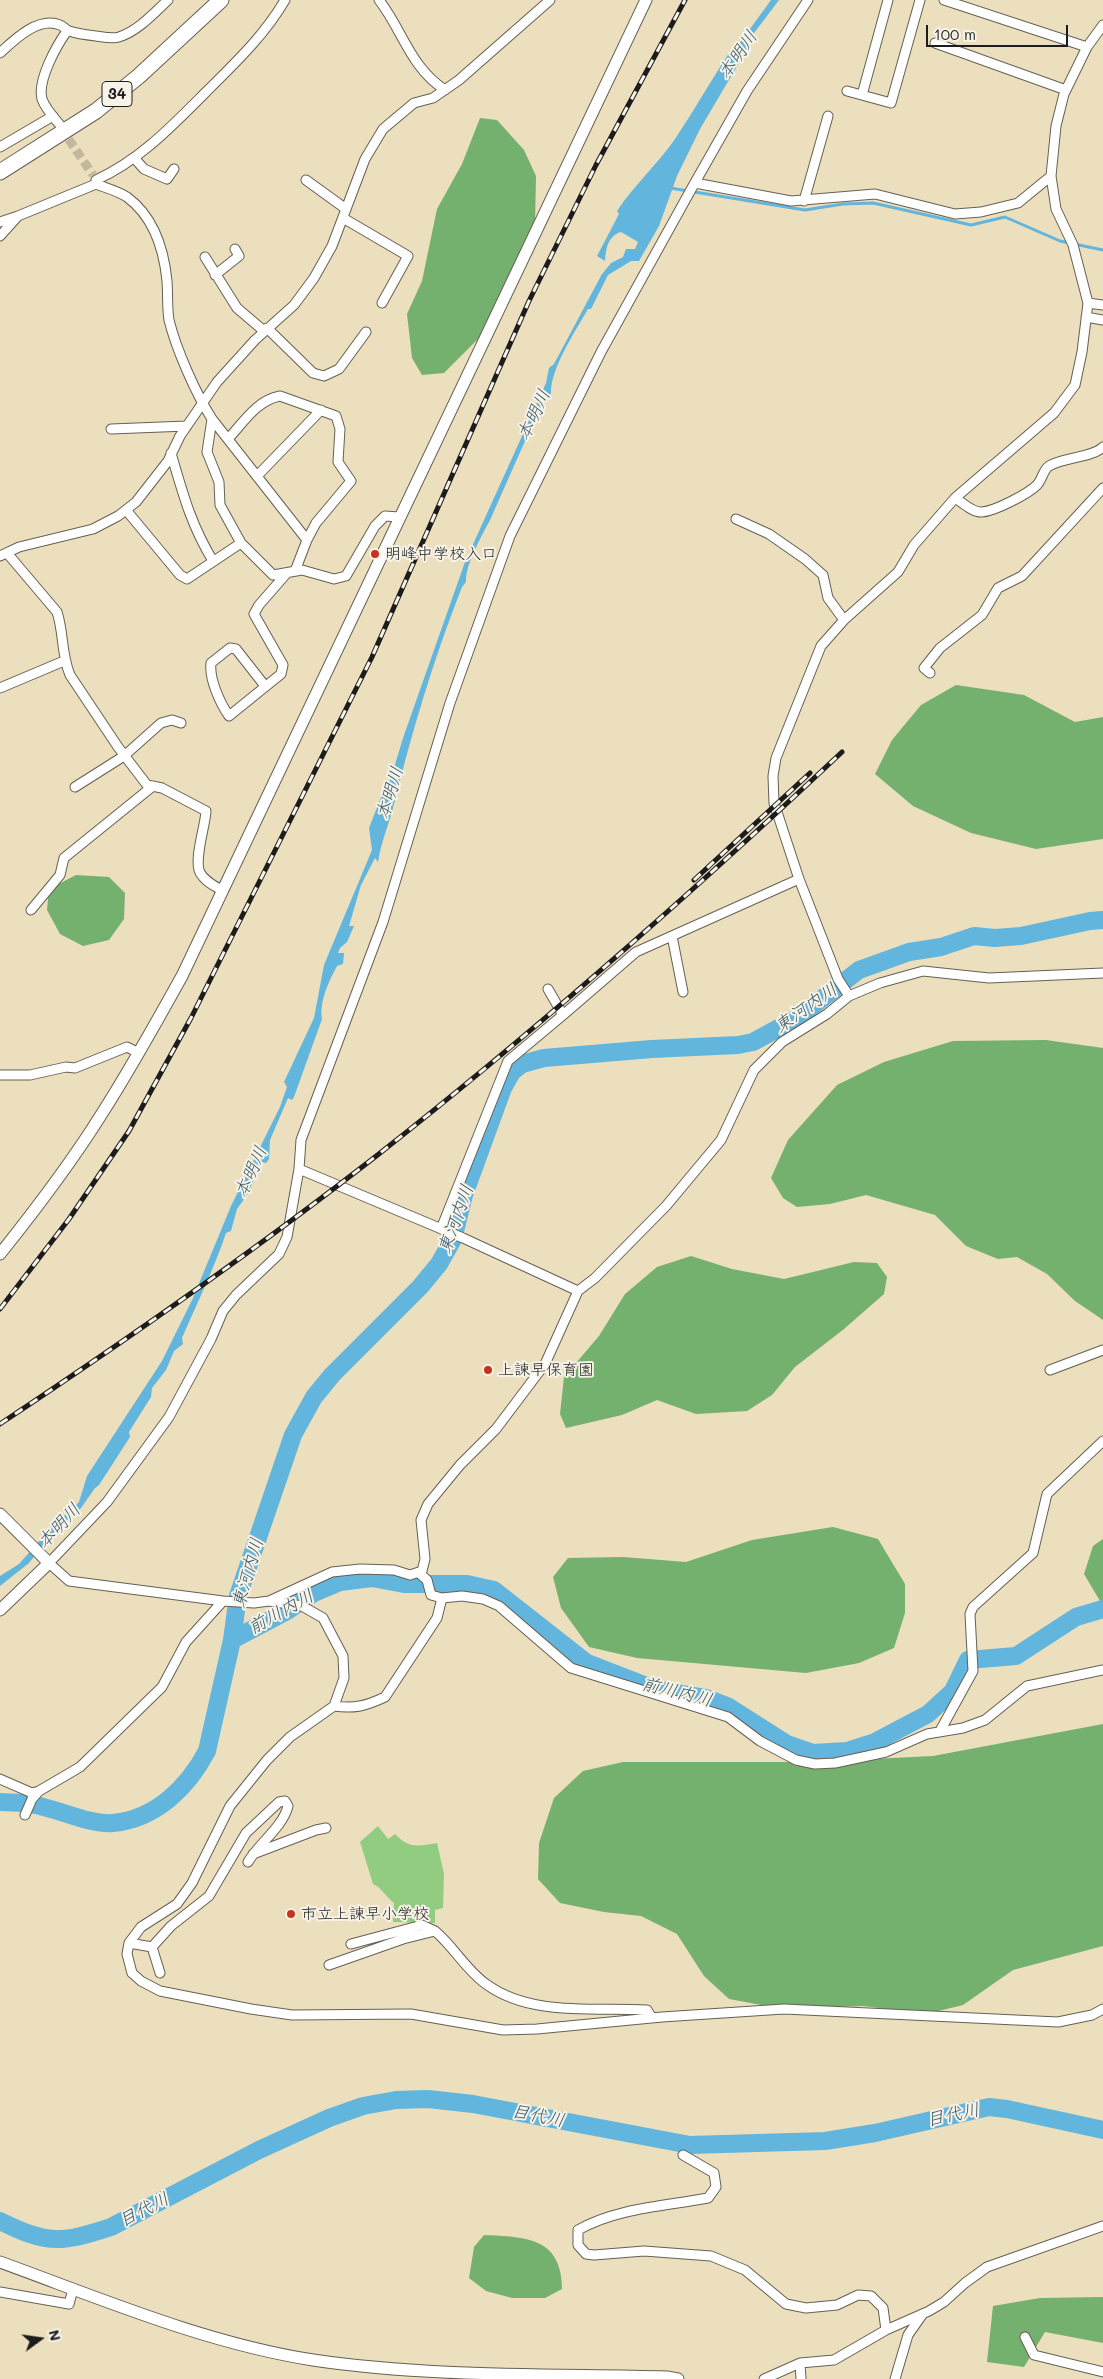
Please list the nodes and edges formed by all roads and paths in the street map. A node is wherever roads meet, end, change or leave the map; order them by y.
1 (168, 0) edge
2 (221, 0) edge
3 (285, 0) edge
4 (379, 0) edge
5 (550, 0) edge
6 (646, 0) edge
7 (808, 0) edge
8 (888, 0) edge
9 (920, 0) edge
10 (944, 0) edge
11 (1103, 25) edge
12 (67, 31) junction
13 (935, 42) dead end
14 (1087, 47) junction
15 (0, 53) edge
16 (445, 90) junction
17 (1066, 90) junction
18 (847, 91) dead end
19 (862, 95) junction
20 (53, 116) junction
21 (828, 116) dead end
22 (60, 125) tunnel mouth
23 (0, 146) edge
24 (135, 158) junction
25 (174, 169) dead end
26 (0, 172) edge
27 (1051, 176) junction
28 (95, 180) junction
29 (306, 180) dead end
30 (694, 185) junction
31 (804, 201) junction
32 (344, 214) junction
33 (18, 216) junction
34 (0, 222) edge
35 (0, 236) edge
36 (235, 249) dead end
37 (205, 257) dead end
38 (215, 275) junction
39 (382, 303) dead end
40 (1088, 303) junction
41 (1103, 305) edge
42 (1086, 317) junction
43 (1103, 320) edge
44 (266, 330) junction
45 (366, 332) dead end
46 (202, 403) junction
47 (322, 410) junction
48 (212, 419) junction
49 (187, 426) junction
50 (111, 429) dead end
51 (228, 439) junction
52 (1103, 447) edge
53 (171, 454) junction
54 (257, 476) junction
55 (1103, 488) edge
56 (955, 498) junction
57 (126, 510) junction
58 (399, 517) junction
59 (736, 519) dead end
60 (307, 540) junction
61 (241, 543) junction
62 (4, 555) edge
63 (213, 561) junction
64 (291, 572) junction
65 (844, 620) junction
66 (64, 661) junction
67 (930, 673) dead end
68 (265, 686) junction
69 (0, 688) edge
70 (181, 723) dead end
71 (124, 756) junction
72 (153, 786) junction
73 (75, 787) dead end
74 (799, 879) junction
75 (222, 892) junction
76 (31, 910) dead end
77 (672, 936) junction
78 (1103, 973) edge
79 (548, 989) dead end
80 (682, 992) dead end
81 (848, 995) junction
82 (563, 1015) junction
83 (139, 1053) junction
84 (0, 1075) edge
85 (299, 1169) junction
86 (445, 1231) junction
87 (0, 1254) edge
88 (578, 1291) junction
89 (1103, 1350) edge
90 (1050, 1370) dead end
91 (1103, 1441) edge
92 (0, 1514) edge
93 (46, 1560) junction
94 (419, 1573) junction
95 (442, 1598) junction
96 (226, 1601) junction
97 (269, 1602) junction
98 (0, 1610) edge
99 (1103, 1670) edge
100 (334, 1706) junction
101 (940, 1730) junction
102 (0, 1779) edge
103 (39, 1791) junction
104 (26, 1815) dead end
105 (326, 1828) dead end
106 (435, 1931) junction
107 (129, 1943) junction
108 (351, 1944) dead end
109 (152, 1947) junction
110 (329, 1965) dead end
111 (160, 1973) dead end
112 (1103, 2009) edge
113 (652, 2018) junction
114 (683, 2155) dead end
115 (1103, 2226) edge
116 (0, 2262) edge
117 (73, 2289) junction
118 (0, 2292) edge
119 (922, 2314) junction
120 (886, 2330) junction
121 (1025, 2337) dead end
122 (800, 2363) junction
123 (1103, 2372) edge
124 (566, 2377) edge
125 (650, 2378) edge
126 (678, 2379) edge
127 (764, 2379) edge
128 (801, 2379) edge
129 (895, 2379) edge

1 - 12 street
2 - 26 highway, 34
3 - 24 street
4 - 16 street
5 - 16 street
6 - 58 street
7 - 30 street
8 - 19 street
9 - 19 street
10 - 14 street
11 - 14 street
12 - 15 street
12 - 20 street
13 - 17 street
14 - 17 street
16 - 32 street
17 - 27 street
18 - 19 street
20 - 22 street
20 - 23 street
21 - 31 street
24 - 25 street
24 - 28 street
27 - 31 street
27 - 40 street
28 - 33 street
28 - 46 street
29 - 32 street
30 - 31 street
30 - 85 street
32 - 39 street
32 - 44 street
33 - 34 street
33 - 35 street
36 - 38 street
37 - 38 street
38 - 44 street
40 - 41 street
40 - 42 street
42 - 43 street
42 - 56 street
44 - 45 street
44 - 46 street
46 - 48 street
46 - 49 street
47 - 51 street
47 - 54 street
47 - 60 street
48 - 51 street
48 - 61 street
49 - 50 street
49 - 53 street
51 - 54 street
52 - 56 street
53 - 57 street
53 - 63 street
54 - 60 street
55 - 67 street
56 - 65 street
57 - 62 street
57 - 63 street
58 - 64 street
58 - 75 street
59 - 65 street
60 - 64 street
61 - 63 street
61 - 64 street
62 - 66 street
64 - 68 street
65 - 74 street
66 - 69 street
66 - 71 street
68 - 68 street
70 - 71 street
71 - 72 street
71 - 73 street
72 - 75 street
72 - 76 street
74 - 77 street
74 - 81 street
75 - 83 street
77 - 80 street
77 - 82 street
78 - 81 street
79 - 82 street
81 - 88 street
82 - 86 street
83 - 84 street
83 - 87 street
85 - 86 street
85 - 93 street
86 - 88 street
88 - 94 street
89 - 90 street
91 - 101 street
92 - 93 street
93 - 96 street
93 - 98 street
94 - 95 street
94 - 97 street
95 - 100 street
95 - 101 street
96 - 97 street
96 - 103 street
97 - 100 street
99 - 101 street
100 - 107 street
102 - 103 street
103 - 104 street
105 - 109 street
106 - 108 street
106 - 110 street
106 - 113 street
107 - 109 street
107 - 113 street
109 - 111 street
112 - 113 street
114 - 120 street
115 - 119 street
116 - 117 street
117 - 118 street
117 - 124 street
119 - 120 street
119 - 129 street
120 - 122 street
121 - 123 street
122 - 127 street
122 - 128 street
124 - 125 street
125 - 126 street

